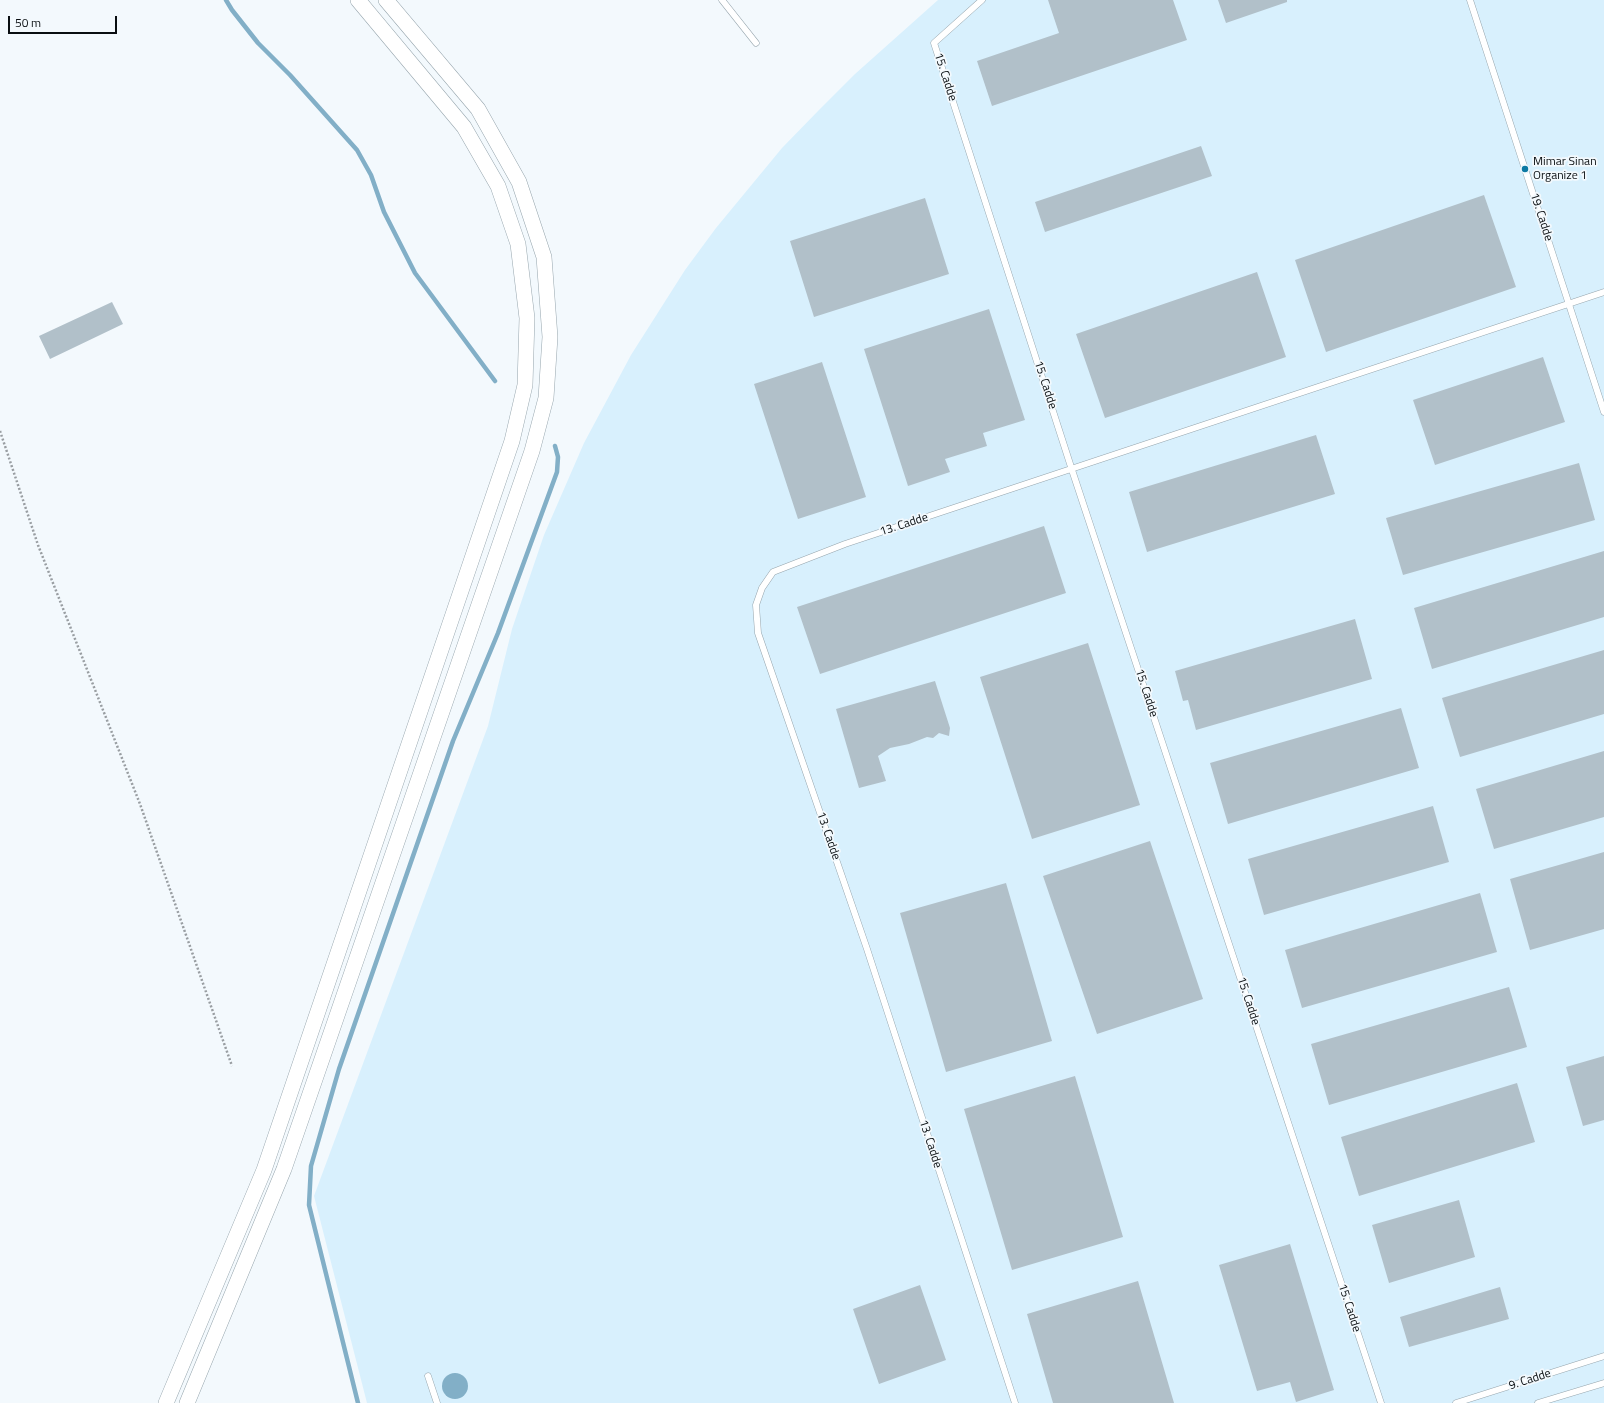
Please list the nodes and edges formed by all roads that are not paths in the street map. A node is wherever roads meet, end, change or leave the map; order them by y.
1 (358, 0) edge
2 (386, 0) edge
3 (722, 0) edge
4 (982, 0) edge
5 (1470, 0) edge
6 (756, 43) dead end
7 (1604, 292) edge
8 (1569, 304) junction
9 (1604, 412) edge
10 (1072, 470) junction
11 (1604, 1356) edge
12 (428, 1376) dead end
13 (1604, 1384) edge
14 (166, 1403) edge
15 (187, 1403) edge
16 (437, 1403) edge
17 (1015, 1403) edge
18 (1381, 1403) edge
19 (1456, 1403) edge
20 (1538, 1403) edge

1 - 14 street
2 - 15 street
3 - 6 lane
4 - 10 lane, 15. Cadde
5 - 8 lane, 19. Cadde
7 - 8 lane, 13. Cadde
8 - 9 lane, 19. Cadde
8 - 10 lane, 13. Cadde
10 - 17 lane, 13. Cadde
10 - 18 lane, 15. Cadde
11 - 19 lane, 9. Cadde
12 - 16 lane
13 - 20 lane, 9. Cadde

